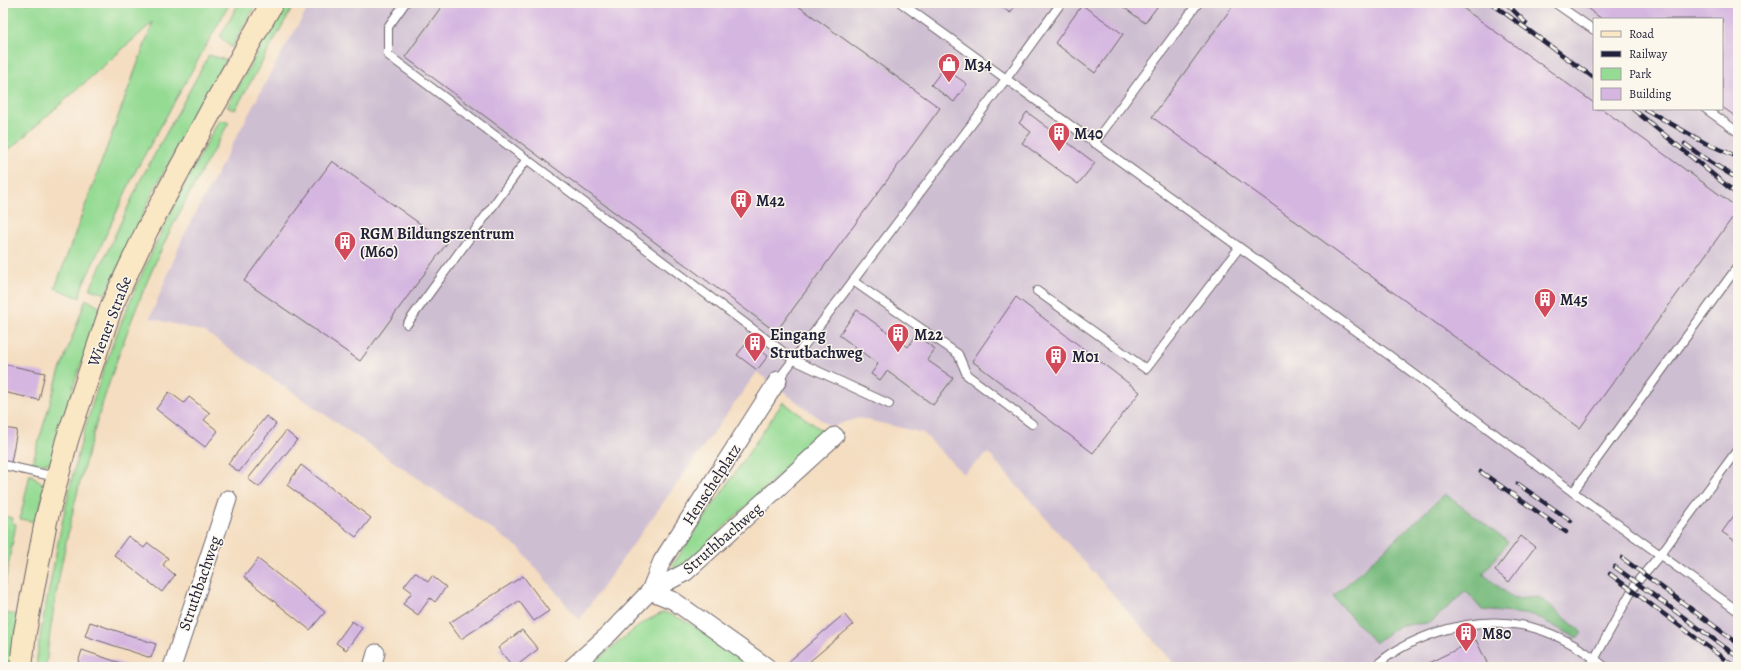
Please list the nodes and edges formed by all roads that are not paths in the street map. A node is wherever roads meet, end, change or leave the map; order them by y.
1 (272, 3) edge
2 (406, 3) edge
3 (901, 3) edge
4 (1061, 3) edge
5 (1198, 3) edge
6 (1555, 3) edge
7 (1593, 29) edge
8 (1006, 79) junction
9 (1707, 110) edge
10 (1738, 132) edge
11 (1094, 143) junction
12 (527, 159) junction
13 (1239, 248) junction
14 (1738, 266) edge
15 (853, 280) junction
16 (1037, 290) dead end
17 (407, 324) dead end
18 (794, 360) junction
19 (778, 380) joint
20 (888, 404) dead end
21 (1032, 424) dead end
22 (835, 436) dead end
23 (1738, 449) edge
24 (3, 465) edge
25 (57, 478) junction
26 (1573, 492) junction
27 (228, 499) dead end
28 (1660, 555) junction
29 (650, 591) junction
30 (1738, 611) edge
31 (1595, 659) junction
32 (22, 667) edge
33 (172, 667) edge
34 (572, 667) edge
35 (767, 667) edge
36 (1375, 667) edge
37 (1590, 667) edge
38 (1605, 667) edge

1 - 25 main road, Wiener Straße
2 - 12 lane
3 - 8 lane
4 - 8 lane
5 - 11 lane
6 - 7 lane
8 - 11 lane
8 - 15 lane
9 - 10 lane
11 - 13 lane
12 - 17 lane
12 - 18 lane
13 - 16 lane
13 - 26 lane
14 - 26 lane
15 - 18 lane
15 - 21 lane
18 - 19 lane
18 - 20 lane
19 - 29 street, Henschelplatz
22 - 29 street, Struthbachweg
23 - 28 lane
24 - 25 lane
25 - 32 main road, Wiener Straße
26 - 28 lane
27 - 33 street, Struthbachweg
28 - 30 lane
28 - 31 lane
29 - 34 street, Struthbachweg
29 - 35 street
31 - 36 lane
31 - 37 lane
31 - 38 lane

